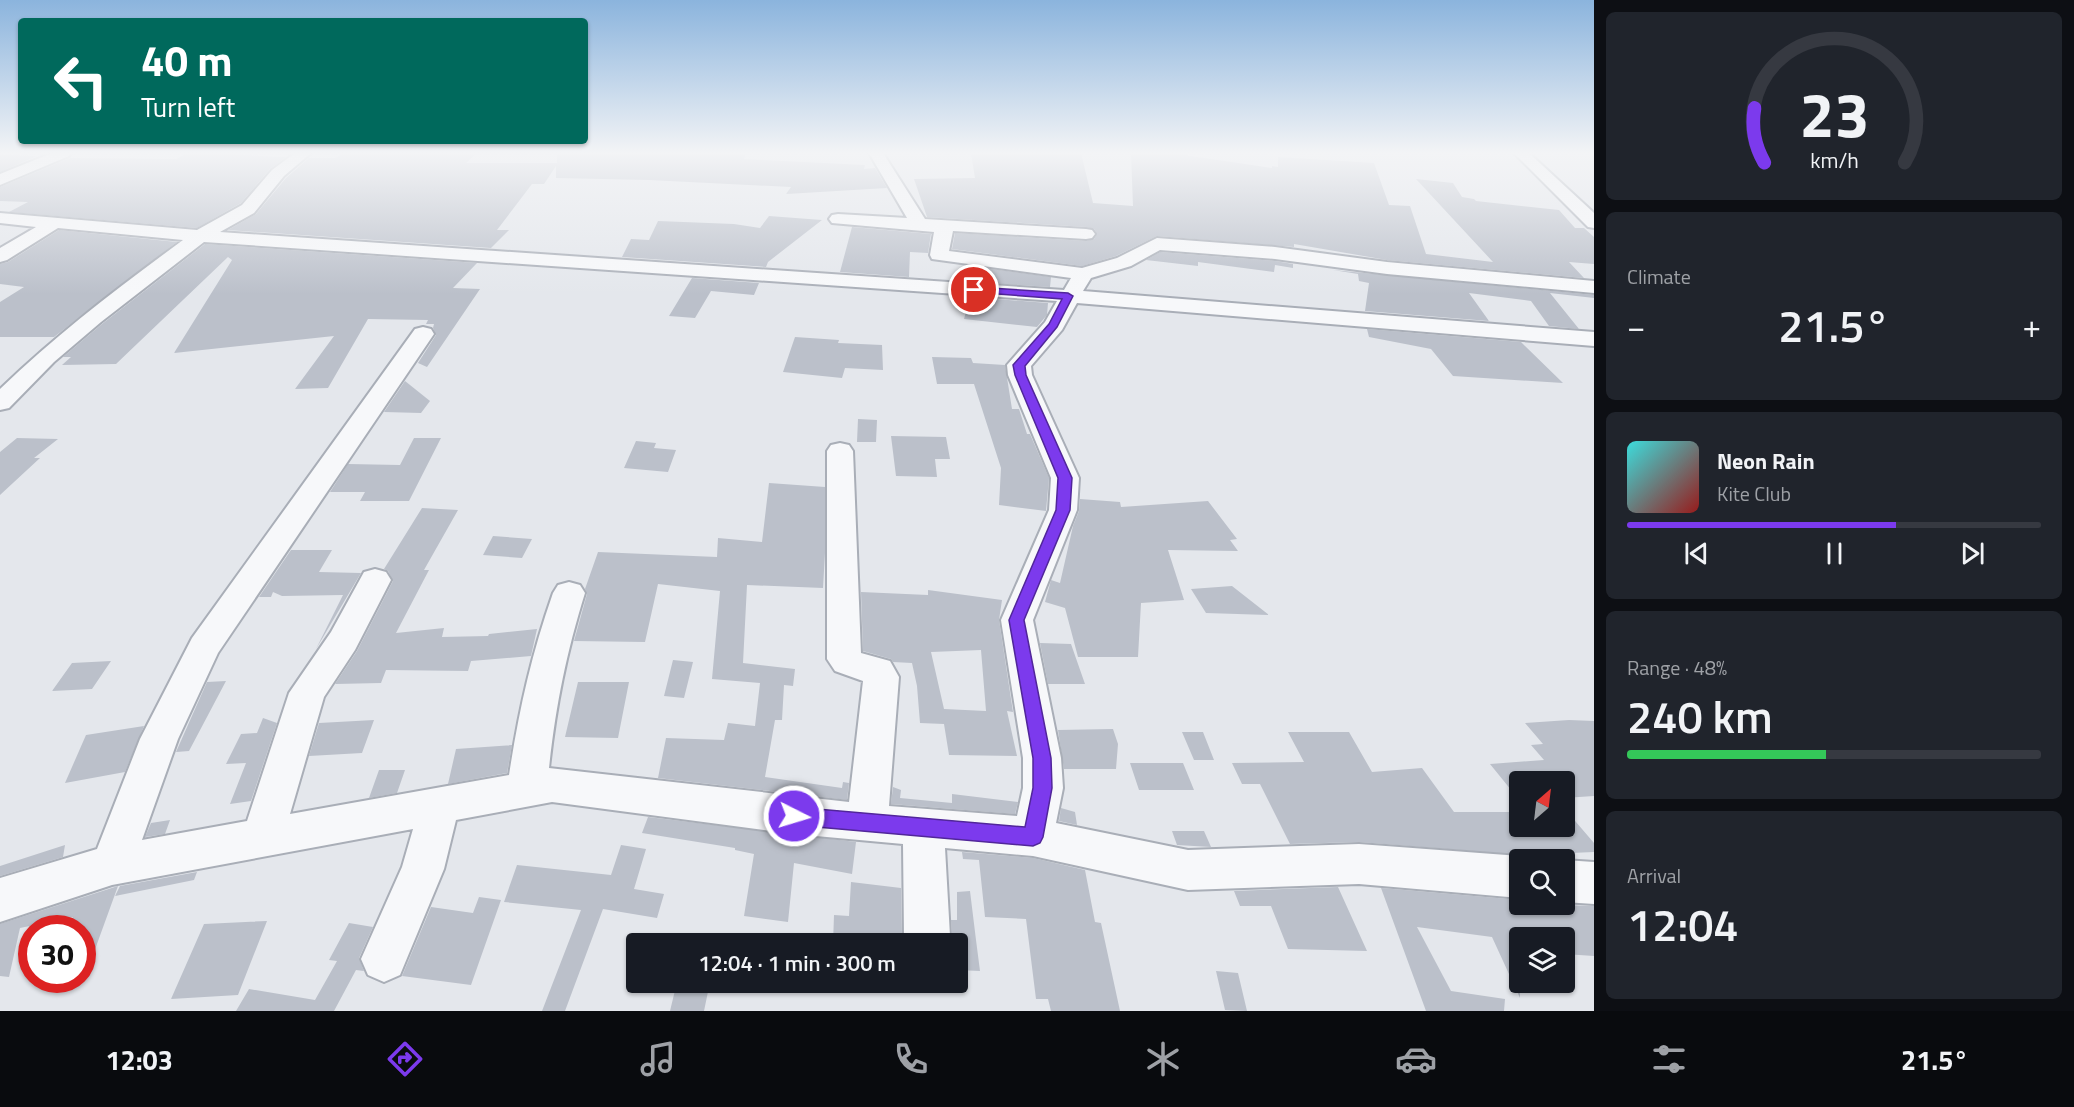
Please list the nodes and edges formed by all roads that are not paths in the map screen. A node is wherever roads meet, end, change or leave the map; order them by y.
1 (255, 200) edge
2 (905, 200) edge
3 (1570, 200) edge
4 (0, 218) edge
5 (838, 219) dead end
6 (56, 222) junction
7 (919, 223) junction
8 (1594, 223) edge
9 (1086, 234) dead end
10 (200, 236) junction
11 (0, 256) edge
12 (1083, 274) junction
13 (1594, 287) edge
14 (1068, 296) junction
15 (423, 334) dead end
16 (1594, 339) edge
17 (0, 403) edge
18 (840, 452) dead end
19 (375, 580) dead end
20 (569, 593) dead end
21 (527, 788) junction
22 (440, 804) junction
23 (867, 822) junction
24 (923, 827) junction
25 (264, 836) junction
26 (1033, 837) junction
27 (112, 865) junction
28 (1509, 876) edge
29 (1575, 882) edge
30 (1594, 883) edge
31 (0, 900) edge
32 (927, 933) edge
33 (384, 959) dead end

1 - 10 street
2 - 7 street
3 - 8 street
4 - 6 street
5 - 7 street
6 - 10 street
6 - 11 street
7 - 9 street
7 - 12 street
10 - 14 street
10 - 17 street
12 - 13 street
12 - 14 street
14 - 16 street
14 - 26 street
15 - 27 street
18 - 23 street
19 - 25 street
20 - 21 street
21 - 22 street
21 - 23 street
22 - 25 street
22 - 33 street
23 - 24 street
24 - 26 street
24 - 32 street
25 - 27 street
26 - 28 street
27 - 31 street
29 - 30 street

